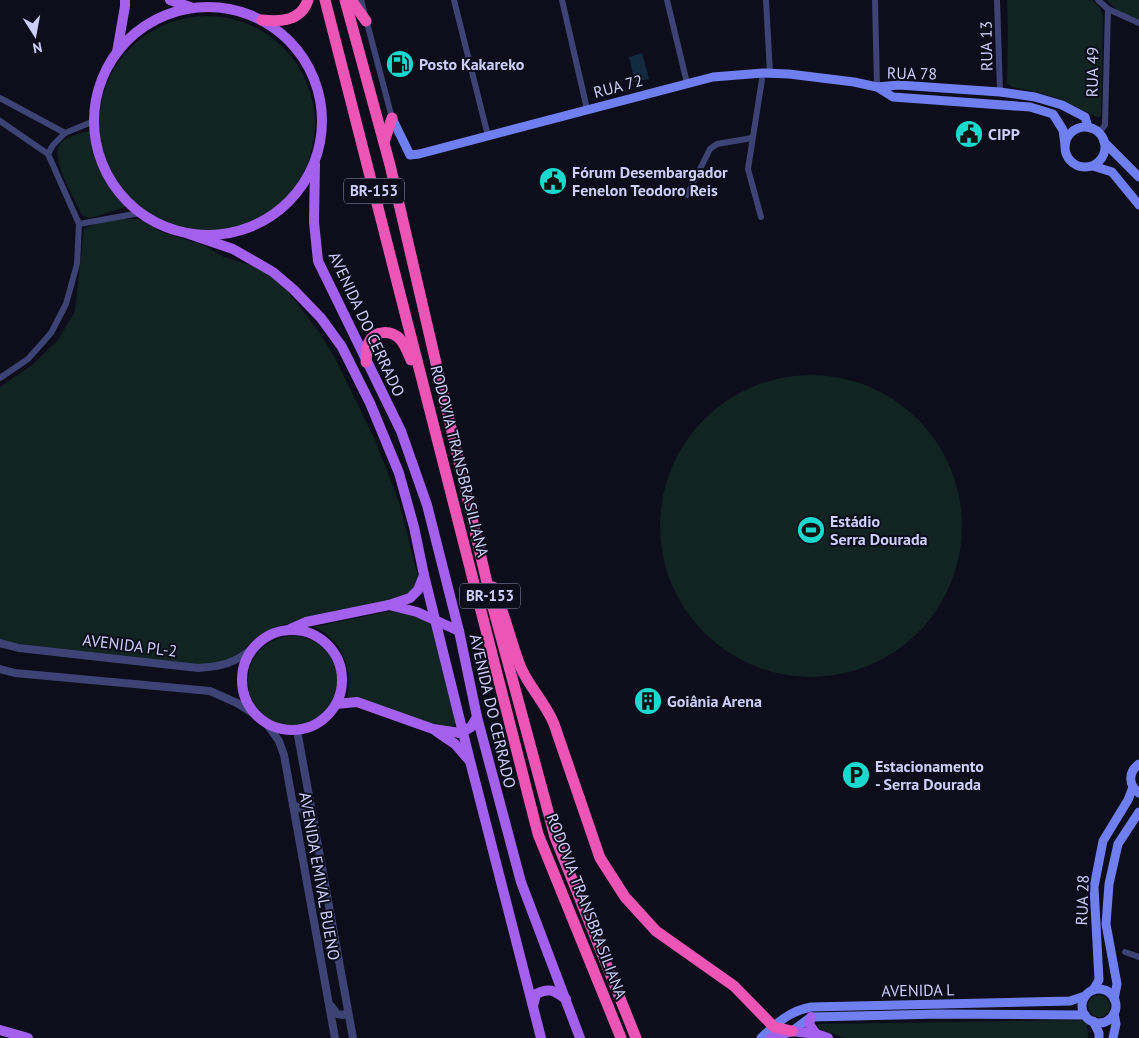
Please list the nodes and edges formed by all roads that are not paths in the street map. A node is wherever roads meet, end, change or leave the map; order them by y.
1 (125, 0) edge
2 (170, 0) edge
3 (308, 0) edge
4 (325, 0) edge
5 (345, 0) edge
6 (351, 0) edge
7 (361, 0) edge
8 (454, 0) edge
9 (562, 0) edge
10 (667, 0) edge
11 (766, 0) edge
12 (875, 0) edge
13 (997, 0) edge
14 (1098, 0) edge
15 (193, 8) junction
16 (1108, 9) junction
17 (262, 20) junction
18 (366, 21) junction
19 (1139, 23) edge
20 (117, 52) junction
21 (767, 73) junction
22 (687, 83) junction
23 (877, 87) junction
24 (1000, 92) junction
25 (0, 98) edge
26 (587, 109) junction
27 (392, 118) junction
28 (0, 121) edge
29 (94, 121) junction
30 (1088, 128) junction
31 (66, 133) junction
32 (1099, 133) junction
33 (488, 136) junction
34 (752, 138) junction
35 (384, 142) junction
36 (1104, 142) junction
37 (1065, 145) junction
38 (48, 154) junction
39 (315, 164) junction
40 (1093, 166) junction
41 (1139, 177) edge
42 (687, 195) dead end
43 (1139, 204) edge
44 (140, 213) junction
45 (761, 217) dead end
46 (80, 224) junction
47 (189, 234) junction
48 (366, 362) junction
49 (0, 378) edge
50 (422, 382) junction
51 (483, 568) junction
52 (424, 575) junction
53 (389, 606) junction
54 (435, 620) junction
55 (285, 631) junction
56 (459, 631) junction
57 (0, 643) edge
58 (253, 648) junction
59 (0, 669) edge
60 (336, 704) junction
61 (253, 713) junction
62 (477, 717) junction
63 (266, 723) junction
64 (433, 729) junction
65 (297, 730) junction
66 (462, 732) junction
67 (470, 761) junction
68 (1139, 764) edge
69 (1136, 790) edge
70 (293, 805) junction
71 (1139, 812) edge
72 (314, 829) junction
73 (1125, 952) dead end
74 (1139, 957) edge
75 (1093, 990) junction
76 (1085, 996) junction
77 (1114, 998) junction
78 (566, 999) junction
79 (329, 1003) junction
80 (532, 1007) junction
81 (940, 1009) junction
82 (348, 1013) junction
83 (1114, 1013) junction
84 (1085, 1015) junction
85 (811, 1017) junction
86 (1093, 1022) junction
87 (0, 1030) edge
88 (773, 1032) edge
89 (816, 1034) junction
90 (789, 1036) edge
91 (28, 1038) edge
92 (335, 1038) edge
93 (353, 1038) edge
94 (541, 1038) edge
95 (580, 1038) edge
96 (621, 1038) edge
97 (636, 1038) edge
98 (761, 1038) edge
99 (828, 1038) edge
100 (1099, 1038) edge
101 (1113, 1038) edge

1 - 20 main road
2 - 15 main road
3 - 17 highway
4 - 50 highway, RODOVIA TRANSBRASILIANA / BR-153
5 - 35 highway, RODOVIA TRANSBRASILIANA / BR-153
6 - 18 highway
7 - 18 street
8 - 33 street
9 - 26 street
10 - 22 street
11 - 21 street
12 - 23 street
13 - 24 street, RUA 13
14 - 16 street
15 - 17 main road
15 - 20 main road
16 - 19 street
16 - 32 street, RUA 49
17 - 39 main road
18 - 27 street
20 - 29 main road
21 - 22 main road, RUA 72
21 - 23 main road, RUA 72
21 - 34 street
22 - 26 main road, RUA 72
23 - 24 main road, RUA 78
23 - 37 main road, RUA 78
24 - 30 main road, RUA 78
25 - 31 street
26 - 33 main road, RUA 72
27 - 33 main road, RUA 72
27 - 35 highway
28 - 38 street
29 - 31 street
29 - 44 main road
30 - 32 main road
30 - 37 main road
31 - 38 street
32 - 36 main road
34 - 42 street
34 - 45 street
35 - 51 highway, RODOVIA TRANSBRASILIANA / BR-153
36 - 40 main road
36 - 41 main road
37 - 40 main road
38 - 46 street
39 - 47 main road
39 - 48 main road, AVENIDA DO CERRADO
40 - 43 main road
44 - 46 street
44 - 47 main road
46 - 49 street
47 - 52 main road, AVENIDA DO CERRADO
48 - 50 highway
48 - 56 main road, AVENIDA DO CERRADO
50 - 96 highway, RODOVIA TRANSBRASILIANA / BR-153
51 - 88 highway
51 - 97 highway, RODOVIA TRANSBRASILIANA / BR-153
52 - 53 main road
52 - 54 main road, AVENIDA DO CERRADO
53 - 54 main road
53 - 55 main road
54 - 56 main road
54 - 66 main road, AVENIDA DO CERRADO
55 - 58 main road
55 - 60 main road
56 - 62 main road, AVENIDA DO CERRADO
57 - 58 street, AVENIDA PL-2
58 - 61 main road
59 - 61 street
60 - 64 main road
60 - 65 main road
61 - 63 main road
62 - 66 main road
62 - 78 main road, AVENIDA DO CERRADO
63 - 65 main road
63 - 70 street, AVENIDA EMIVAL BUENO
64 - 66 main road
64 - 67 main road
65 - 72 street, AVENIDA EMIVAL BUENO
66 - 67 main road, AVENIDA DO CERRADO
67 - 80 main road, AVENIDA DO CERRADO
68 - 69 main road, RUA 28
69 - 75 main road, RUA 28
70 - 72 street
70 - 79 street, AVENIDA EMIVAL BUENO
71 - 77 main road, RUA 28
72 - 82 street, AVENIDA EMIVAL BUENO
73 - 74 street
75 - 76 main road
75 - 77 main road
76 - 81 main road, AVENIDA L
76 - 84 main road
77 - 83 main road
78 - 80 main road
78 - 95 main road, AVENIDA DO CERRADO
79 - 82 street
79 - 92 street, AVENIDA EMIVAL BUENO
80 - 94 main road, AVENIDA DO CERRADO
81 - 84 main road, AVENIDA L
81 - 85 main road, AVENIDA L
81 - 88 main road, AVENIDA L
82 - 93 street, AVENIDA EMIVAL BUENO
83 - 86 main road
83 - 101 main road
84 - 86 main road
85 - 89 main road
85 - 90 main road
86 - 100 main road
87 - 91 main road
88 - 90 highway
88 - 98 main road, AVENIDA L
89 - 90 main road
89 - 99 main road

